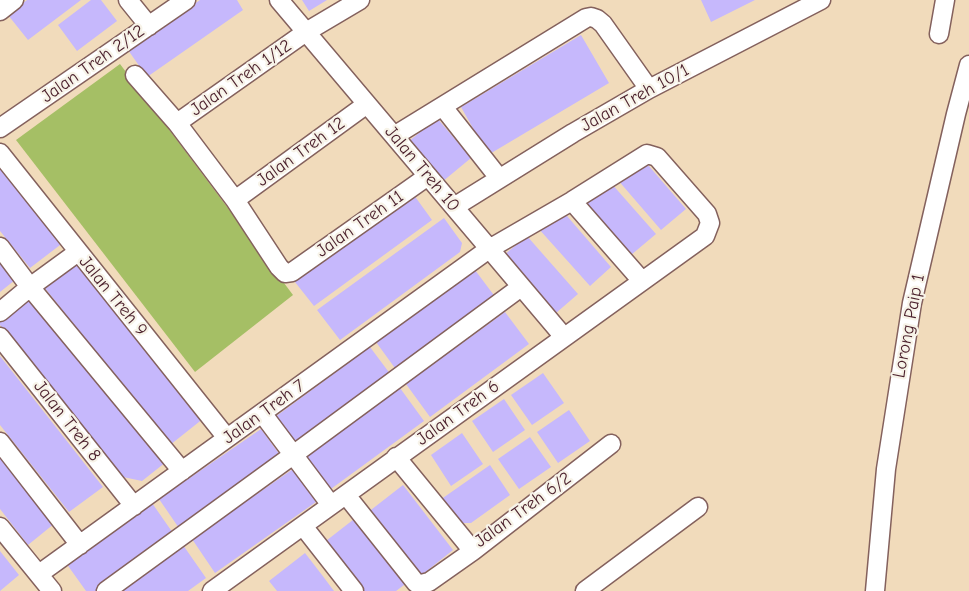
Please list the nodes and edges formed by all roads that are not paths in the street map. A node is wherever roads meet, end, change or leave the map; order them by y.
1 (14, 0) edge
2 (128, 0) edge
3 (186, 0) edge
4 (279, 0) edge
5 (360, 0) edge
6 (821, 0) edge
7 (945, 0) edge
8 (0, 11) edge
9 (149, 26) junction
10 (306, 32) junction
11 (939, 34) dead end
12 (969, 64) edge
13 (135, 75) dead end
14 (649, 89) junction
15 (367, 104) junction
16 (442, 107) junction
17 (177, 123) junction
18 (0, 128) edge
19 (394, 136) junction
20 (0, 153) edge
21 (428, 176) junction
22 (499, 178) junction
23 (236, 200) junction
24 (572, 201) junction
25 (454, 207) junction
26 (705, 236) joint
27 (0, 247) edge
28 (489, 249) junction
29 (78, 252) junction
30 (642, 281) junction
31 (30, 287) junction
32 (521, 287) junction
33 (0, 312) edge
34 (0, 337) edge
35 (564, 337) junction
36 (262, 413) junction
37 (227, 438) junction
38 (0, 442) edge
39 (611, 444) dead end
40 (293, 455) junction
41 (396, 457) junction
42 (182, 471) junction
43 (339, 500) junction
44 (134, 506) junction
45 (698, 507) dead end
46 (303, 526) junction
47 (0, 527) edge
48 (80, 544) junction
49 (473, 551) junction
50 (39, 574) junction
51 (52, 591) edge
52 (106, 591) edge
53 (212, 591) edge
54 (354, 591) edge
55 (585, 591) edge
56 (875, 591) edge

1 - 8 street
2 - 9 street
3 - 9 street, Jalan Treh 2/12
4 - 10 street, Jalan Treh 10
5 - 10 street, Jalan Treh 1/12
6 - 14 street, Jalan Treh 10/1
7 - 11 street
9 - 18 street, Jalan Treh 2/12
10 - 15 street, Jalan Treh 10
10 - 17 street, Jalan Treh 1/12
12 - 56 street, Lorong Paip 1
13 - 17 street
14 - 16 street
14 - 22 street, Jalan Treh 10/1
15 - 19 street, Jalan Treh 10
15 - 23 street, Jalan Treh 12
16 - 19 street
16 - 22 street
17 - 23 street
19 - 21 street, Jalan Treh 10
20 - 29 street, Jalan Treh 9
21 - 23 street, Jalan Treh 11
21 - 25 street, Jalan Treh 10
22 - 25 street, Jalan Treh 10/1
24 - 26 street, Jalan Treh 7
24 - 28 street, Jalan Treh 7
24 - 30 street
25 - 28 street, Jalan Treh 10
26 - 30 street, Jalan Treh 6
27 - 31 street
28 - 32 street, Jalan Treh 10
28 - 36 street, Jalan Treh 7
29 - 31 street
29 - 37 street, Jalan Treh 9
30 - 35 street, Jalan Treh 6
31 - 33 street
31 - 42 street
32 - 35 street, Jalan Treh 10
32 - 40 street
34 - 44 street, Jalan Treh 8
35 - 41 street, Jalan Treh 6
36 - 37 street, Jalan Treh 7
36 - 40 street
37 - 42 street, Jalan Treh 7
38 - 48 street
39 - 49 street, Jalan Treh 6/2
40 - 43 street
40 - 52 street
41 - 43 street, Jalan Treh 6
41 - 49 street, Jalan Treh 6/2
42 - 44 street, Jalan Treh 7
43 - 46 street, Jalan Treh 6
43 - 49 street
44 - 48 street, Jalan Treh 7
45 - 55 street
46 - 53 street, Jalan Treh 6
46 - 54 street
47 - 50 street
48 - 50 street, Jalan Treh 7
50 - 51 street

